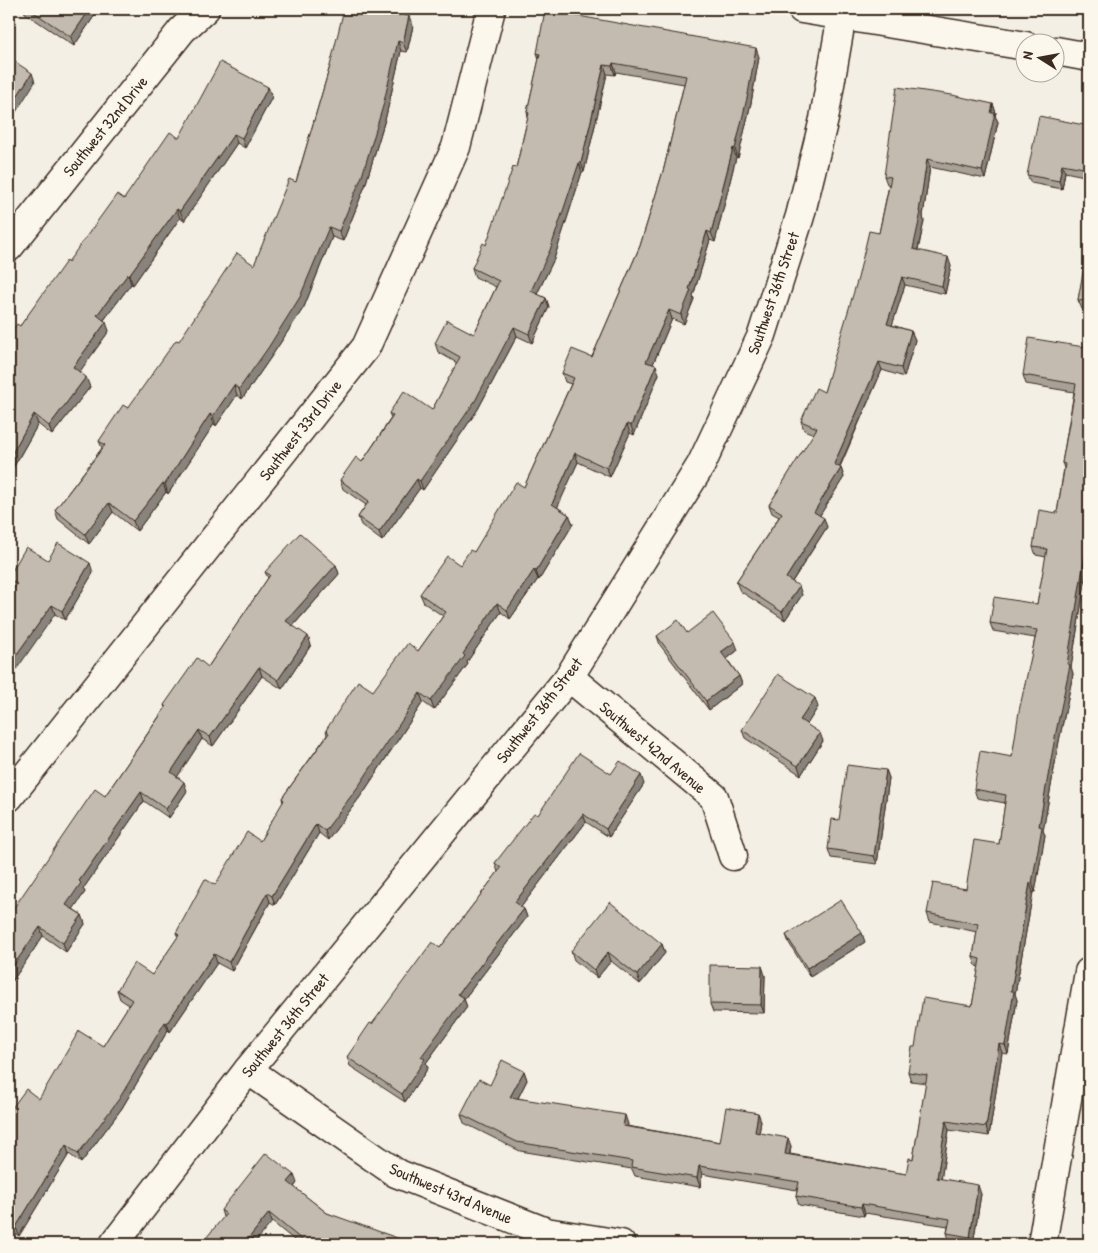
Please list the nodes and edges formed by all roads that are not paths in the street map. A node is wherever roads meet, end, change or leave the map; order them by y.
1 (205, 9) edge
2 (491, 9) edge
3 (802, 9) edge
4 (842, 12) edge
5 (1016, 44) edge
6 (1066, 54) edge
7 (1089, 57) edge
8 (9, 247) edge
9 (569, 677) junction
10 (9, 797) edge
11 (733, 856) dead end
12 (1089, 972) edge
13 (248, 1070) junction
14 (114, 1244) edge
15 (621, 1244) edge
16 (1042, 1244) edge

1 - 8 street, Southwest 32nd Drive
2 - 10 street, Southwest 33rd Drive
3 - 4 street
4 - 5 street
4 - 9 street, Southwest 36th Street
6 - 7 street
9 - 11 street, Southwest 42nd Avenue
9 - 13 street, Southwest 36th Street
12 - 16 street
13 - 14 street, Southwest 36th Street
13 - 15 street, Southwest 43rd Avenue

